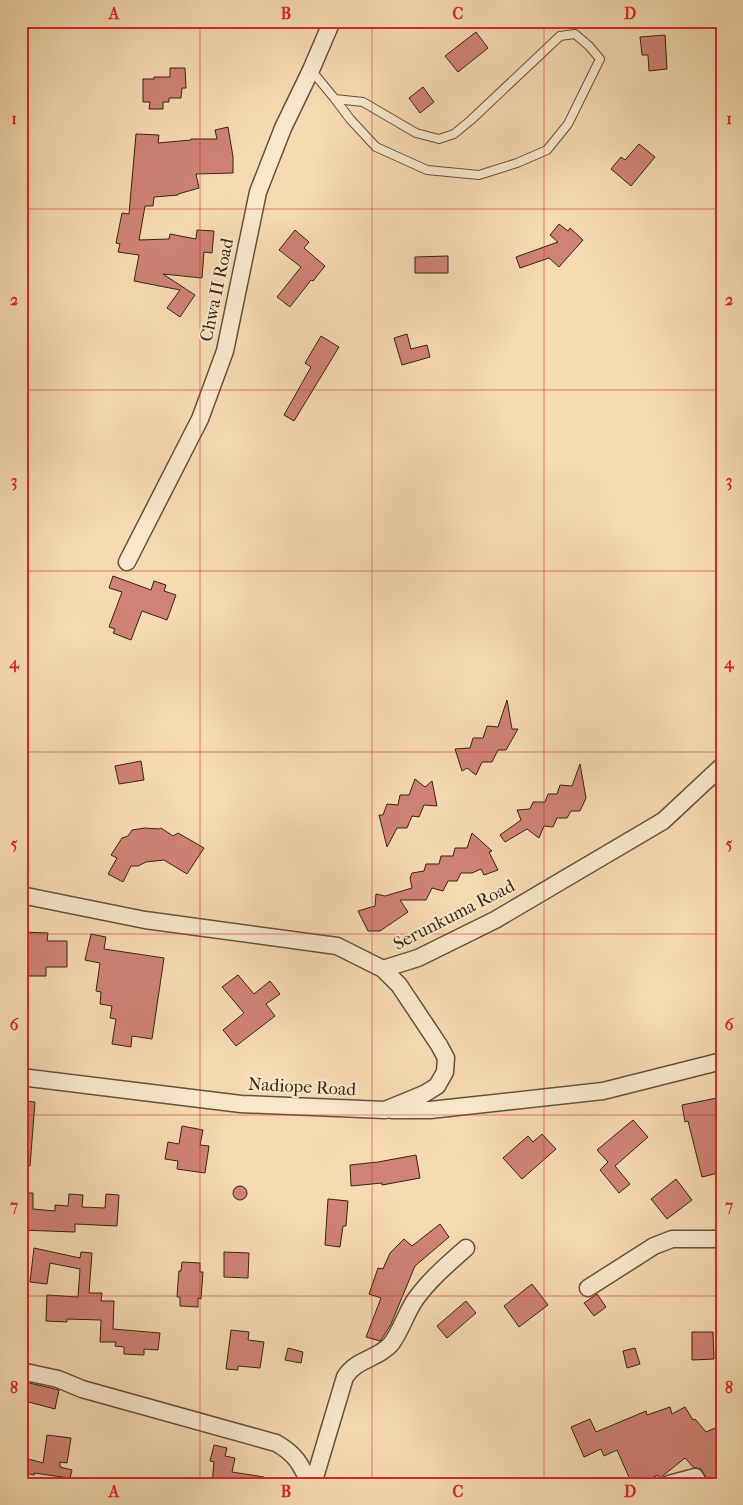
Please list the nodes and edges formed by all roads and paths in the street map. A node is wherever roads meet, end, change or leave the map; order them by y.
1 (332, 21) edge
2 (311, 70) junction
3 (335, 99) junction
4 (127, 562) dead end
5 (722, 766) edge
6 (21, 895) edge
7 (383, 969) junction
8 (722, 1061) edge
9 (21, 1077) edge
10 (385, 1110) junction
11 (722, 1239) edge
12 (466, 1248) dead end
13 (588, 1288) dead end
14 (21, 1371) edge
15 (312, 1484) edge
16 (669, 1484) edge
17 (699, 1484) edge

1 - 2 street, Chwa II Road
2 - 3 lane
2 - 4 street, Chwa II Road
3 - 3 lane
5 - 7 street, Serunkuma Road
6 - 7 street, Serunkuma Road
7 - 10 street, Nadiope Road
8 - 10 street
9 - 10 street, Nadiope Road
11 - 13 street
12 - 15 street
14 - 15 street
16 - 17 street

